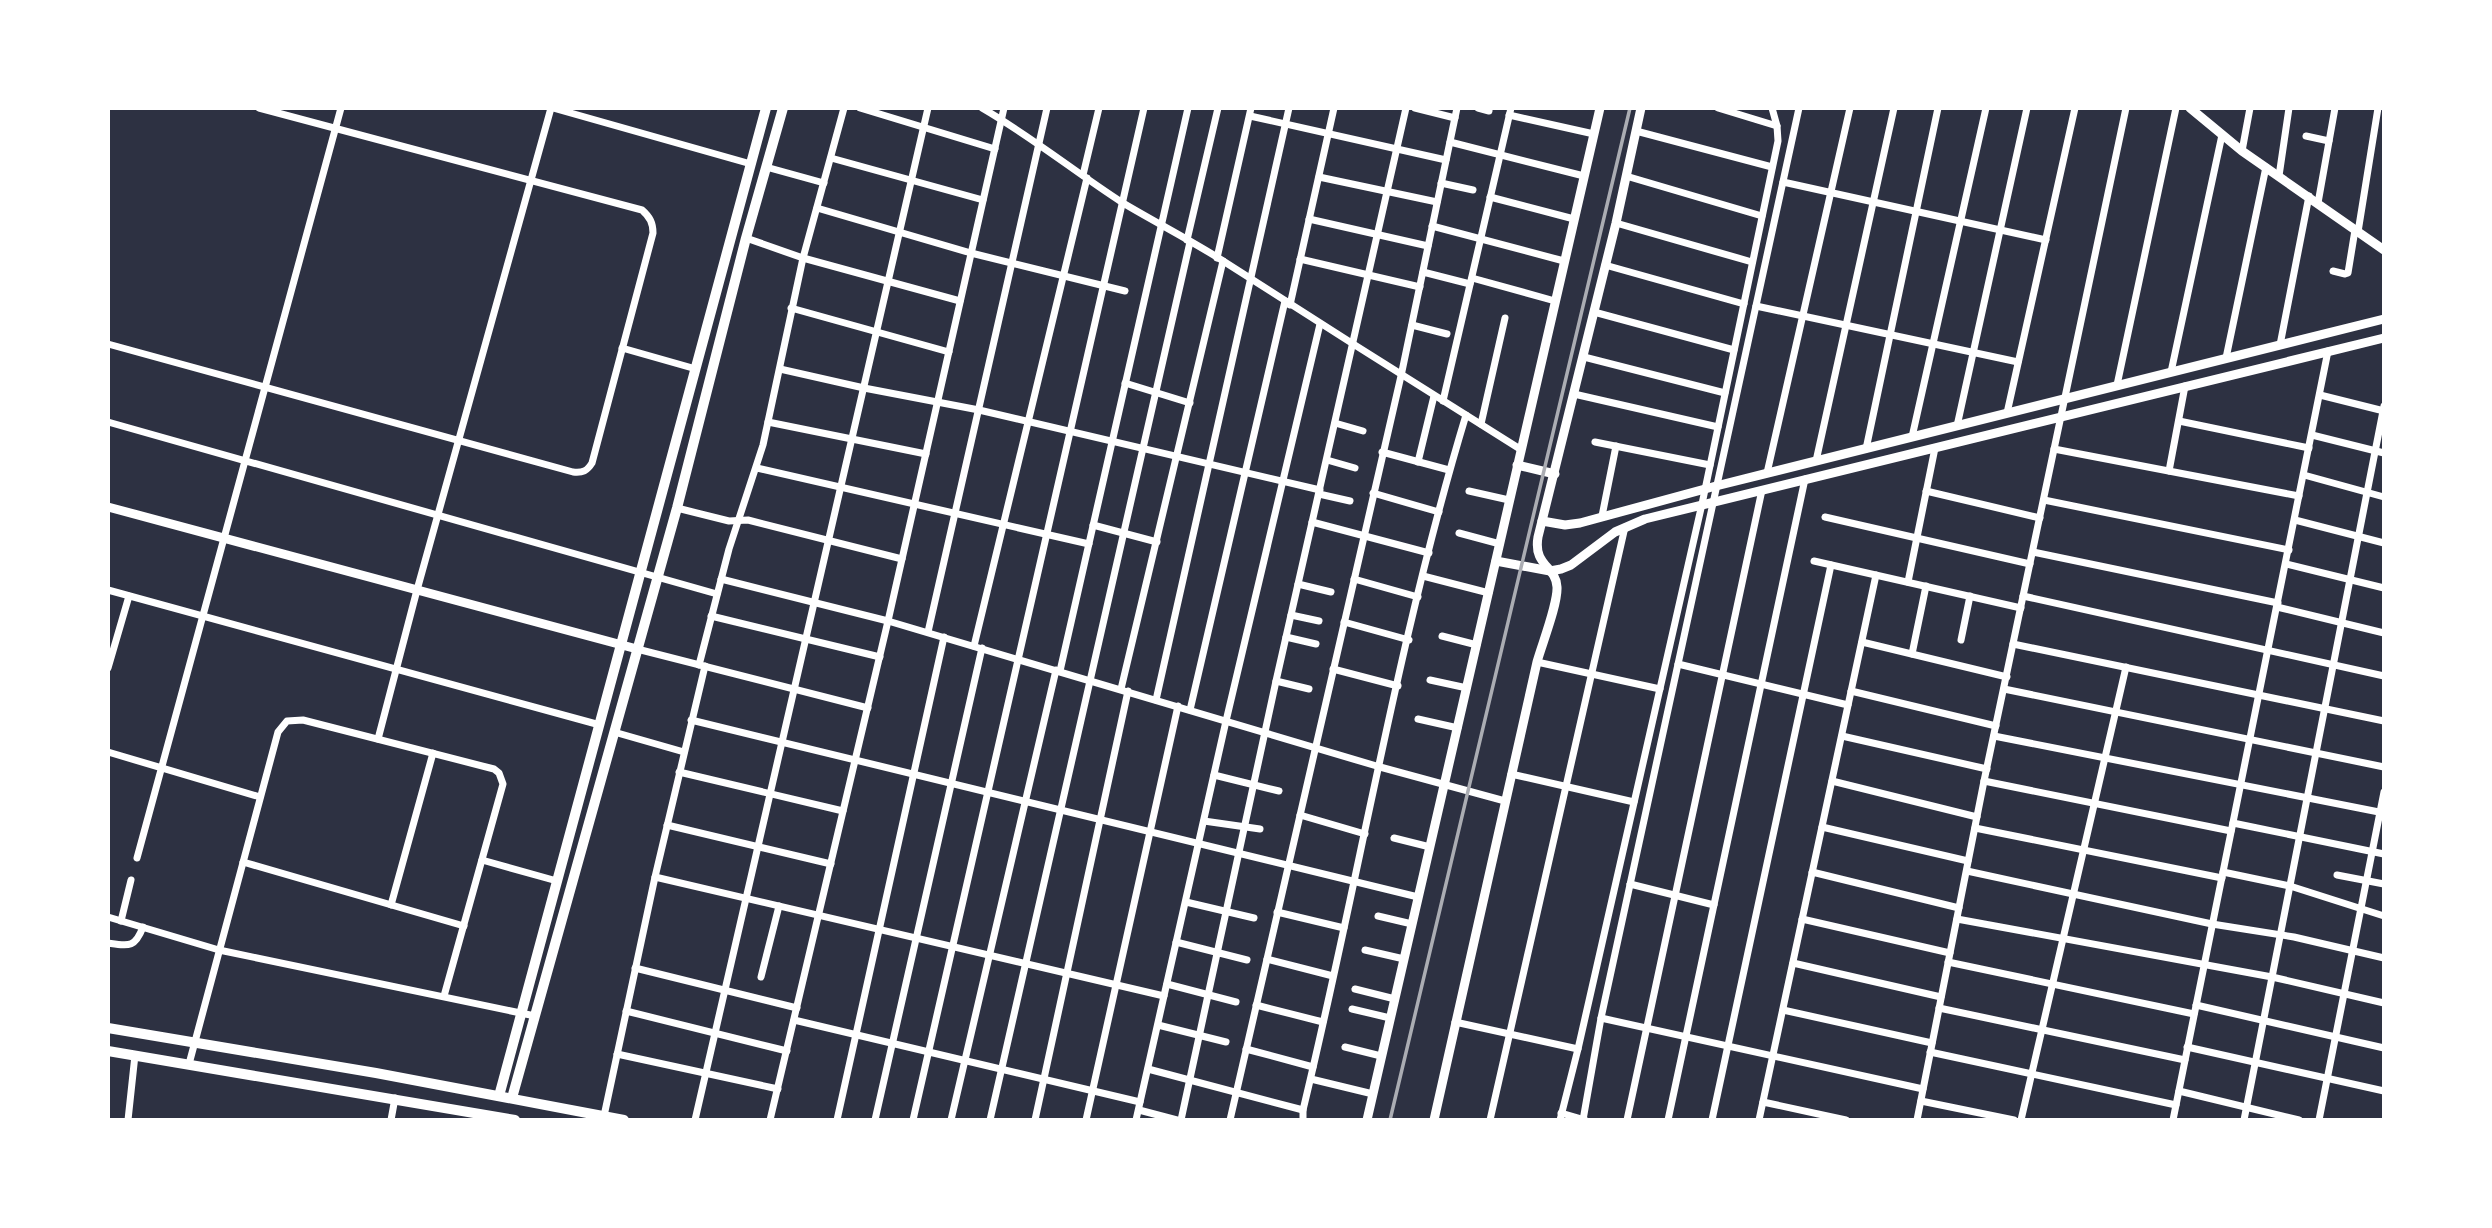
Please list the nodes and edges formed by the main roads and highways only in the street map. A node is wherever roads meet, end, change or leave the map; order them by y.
1 (766, 108) edge
2 (783, 108) edge
3 (108, 1028) edge
4 (108, 1051) edge
5 (376, 1073) junction
6 (372, 1094) junction
7 (499, 1096) junction
8 (512, 1098) junction
9 (483, 1116) edge
10 (515, 1119) edge
11 (624, 1119) edge

1 - 7 main road
2 - 8 main road
3 - 5 main road
4 - 6 main road
5 - 6 main road
5 - 7 main road
6 - 9 main road
7 - 8 main road
8 - 11 main road
9 - 10 main road

